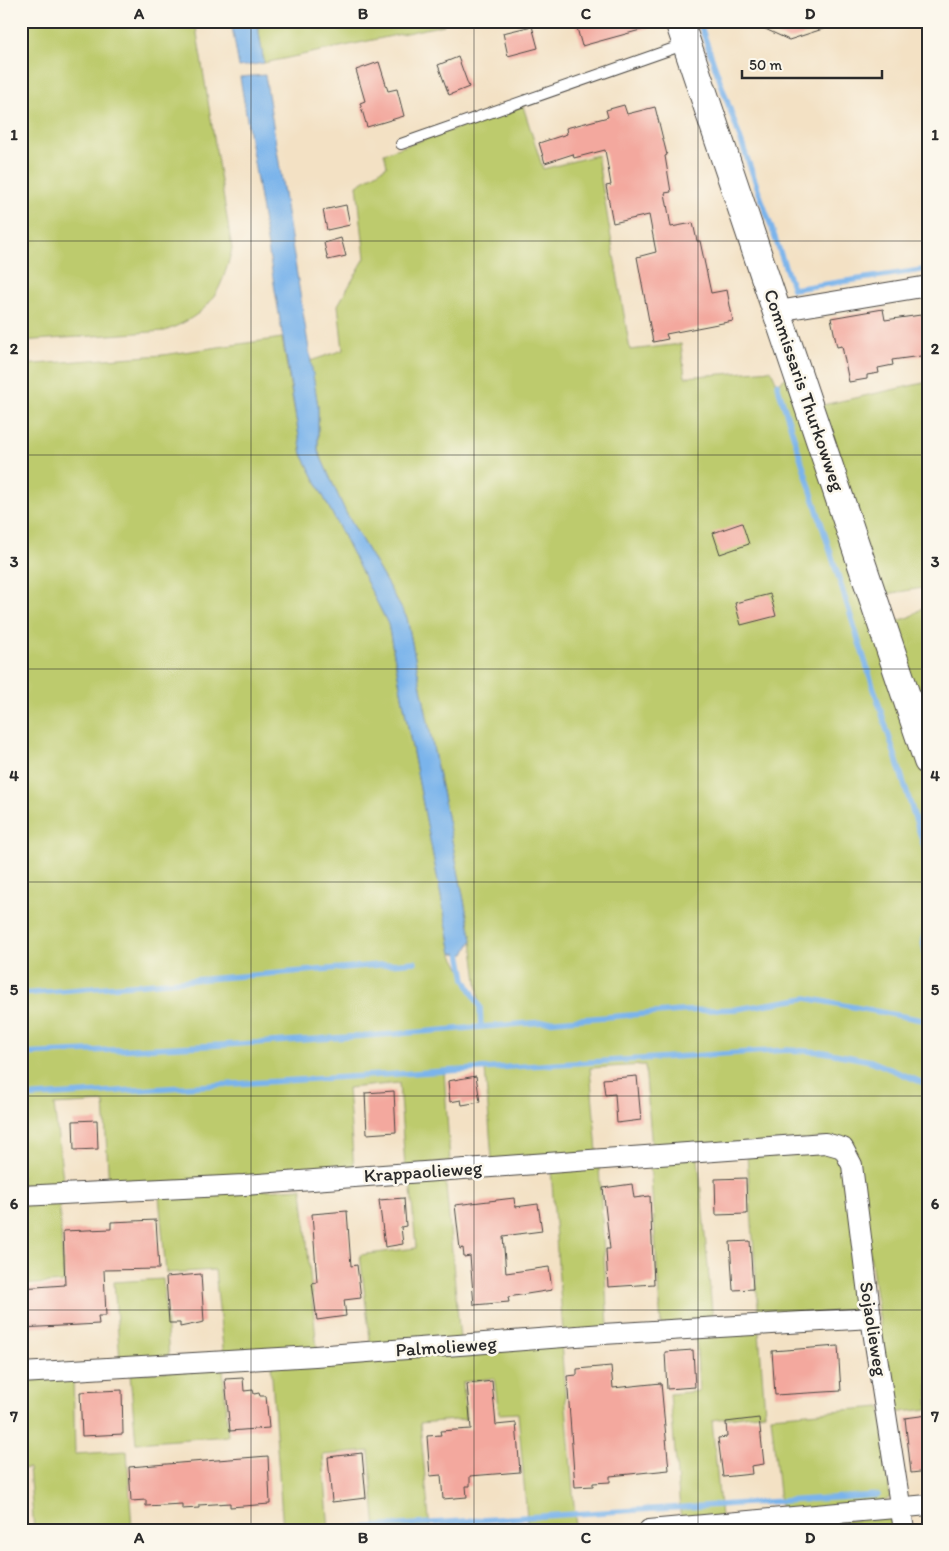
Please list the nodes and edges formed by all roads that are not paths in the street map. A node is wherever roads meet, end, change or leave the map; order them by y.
1 (683, 33) edge
2 (402, 144) dead end
3 (928, 286) edge
4 (778, 310) junction
5 (928, 761) edge
6 (825, 1143) joint
7 (21, 1196) edge
8 (871, 1318) junction
9 (21, 1373) edge
10 (928, 1505) edge
11 (901, 1508) junction
12 (648, 1530) edge
13 (904, 1530) edge

1 - 2 lane
1 - 4 main road, Commissaris Thurkowweg
3 - 4 street
4 - 5 main road, Commissaris Thurkowweg
6 - 7 street, Krappaolieweg
6 - 8 street, Sojaolieweg
8 - 9 street, Palmolieweg
8 - 11 street, Sojaolieweg
10 - 11 street
11 - 12 street
11 - 13 street, Sojaolieweg

